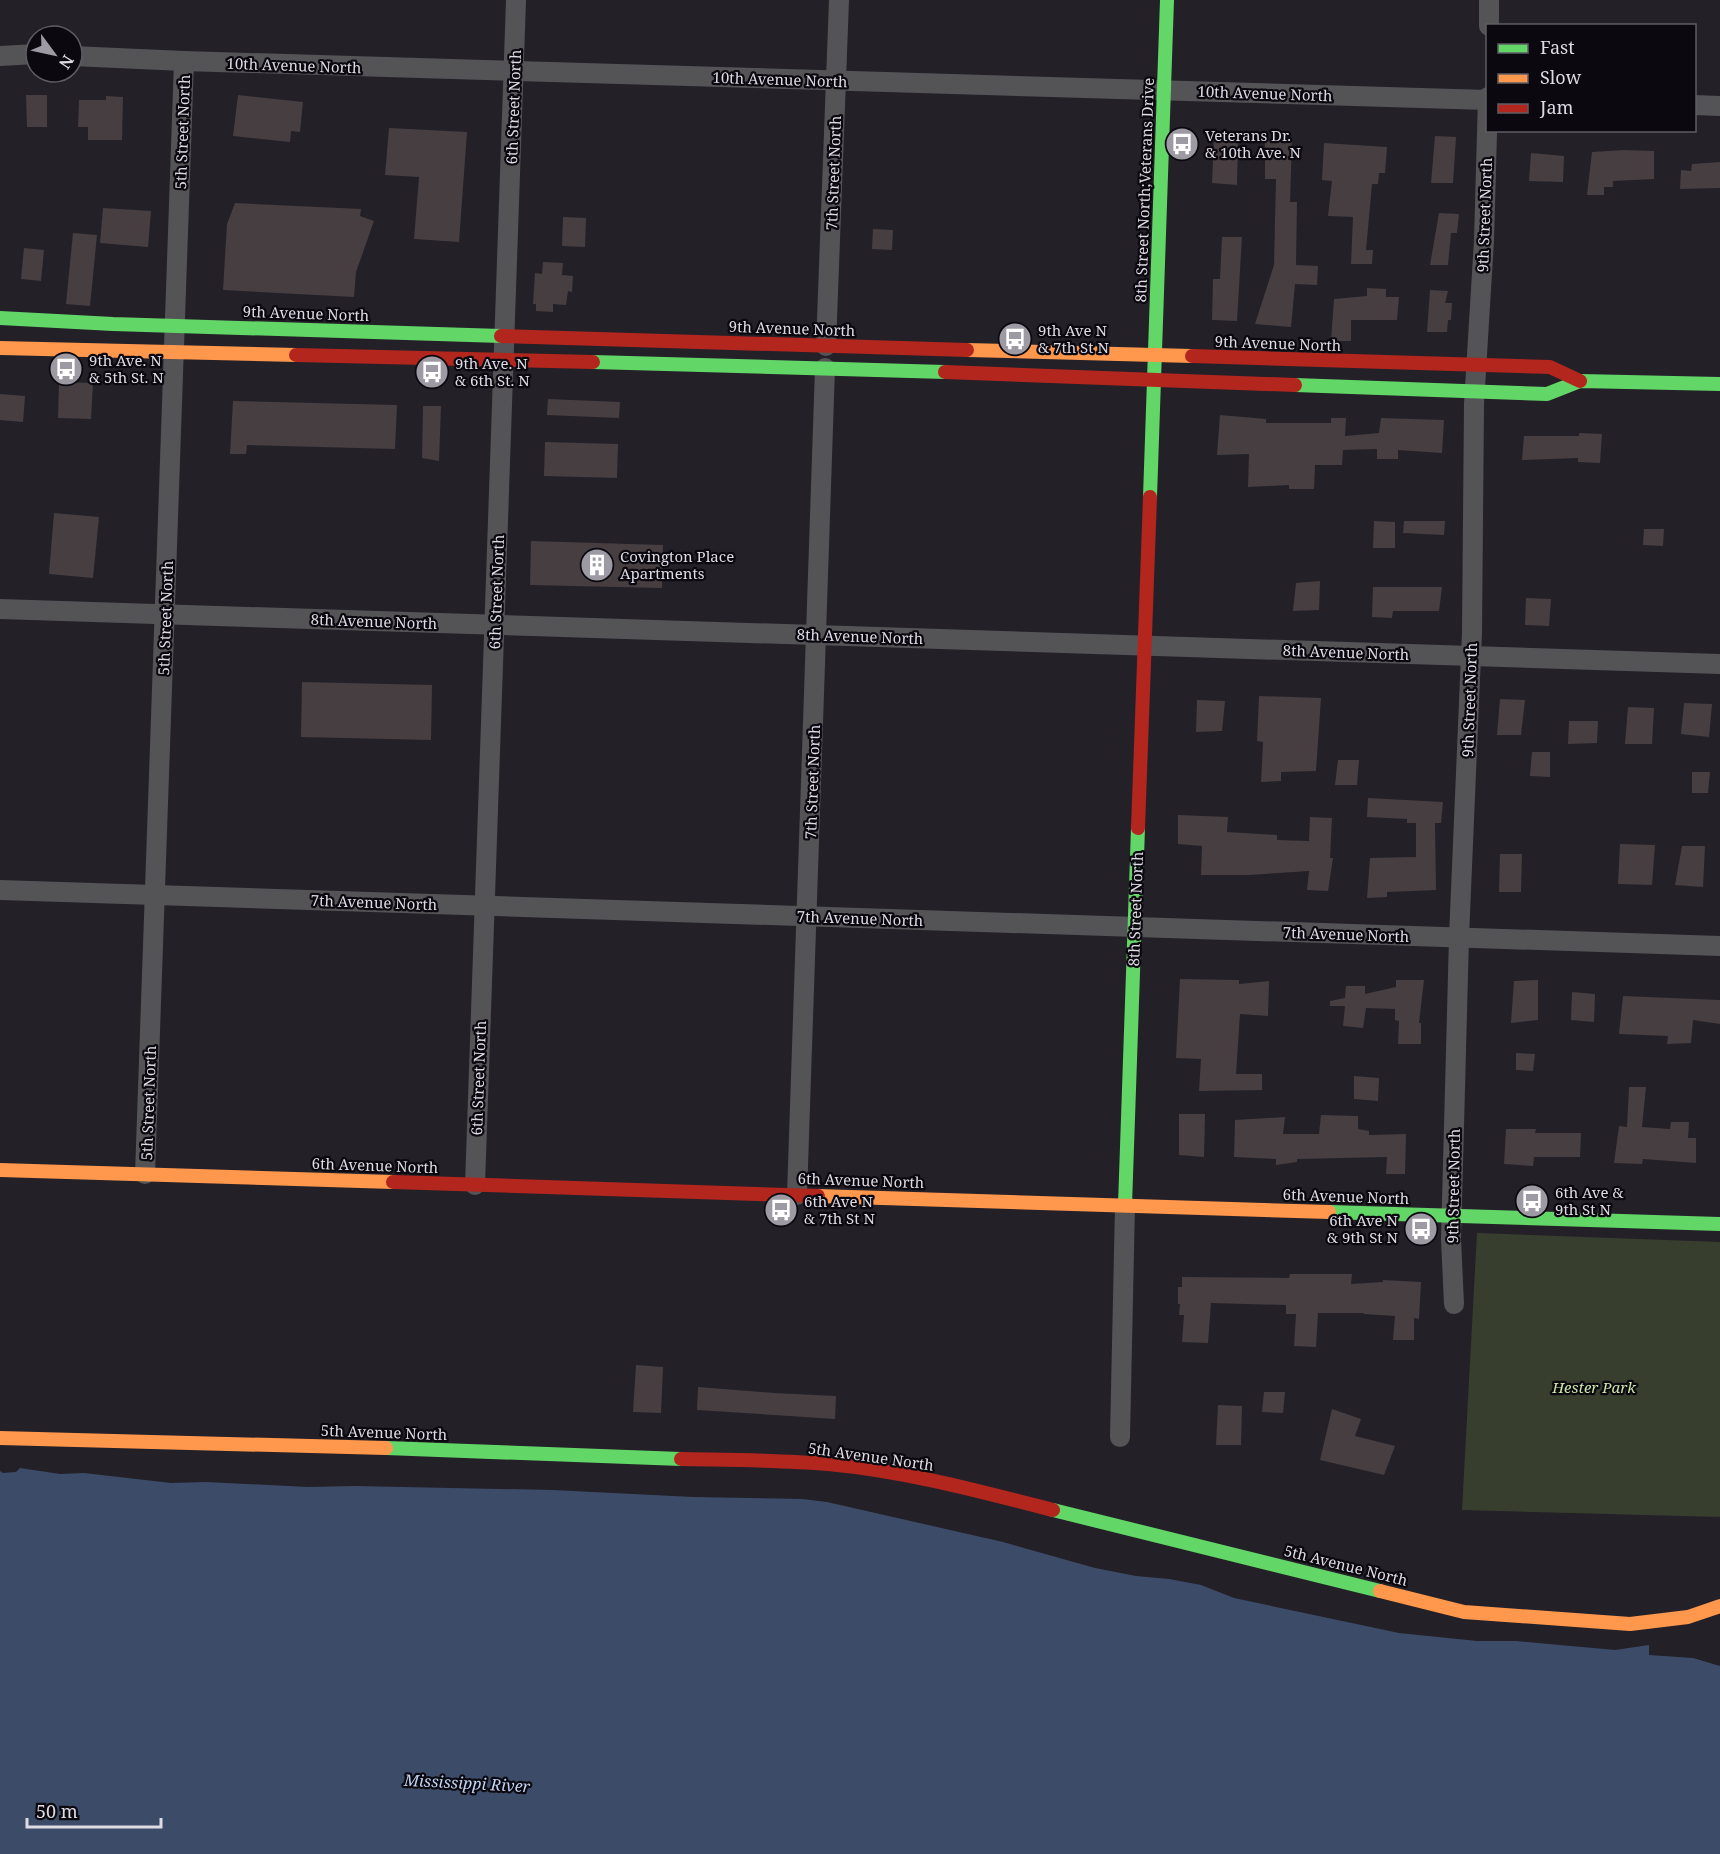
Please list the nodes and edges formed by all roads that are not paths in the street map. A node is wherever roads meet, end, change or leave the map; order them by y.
1 (516, 0) edge
2 (839, 0) edge
3 (1167, 0) edge
4 (1489, 0) edge
5 (1489, 24) edge
6 (24, 55) edge
7 (0, 56) edge
8 (84, 57) edge
9 (184, 61) junction
10 (514, 71) junction
11 (836, 81) junction
12 (1164, 90) junction
13 (1486, 99) edge
14 (1696, 105) edge
15 (1720, 106) edge
16 (1487, 132) edge
17 (0, 318) edge
18 (175, 326) junction
19 (505, 335) junction
20 (826, 346) junction
21 (0, 348) edge
22 (175, 353) junction
23 (1155, 356) junction
24 (504, 360) junction
25 (1476, 366) junction
26 (825, 368) junction
27 (1153, 381) junction
28 (1580, 381) junction
29 (1720, 384) edge
30 (1475, 391) junction
31 (0, 609) edge
32 (165, 614) junction
33 (494, 624) junction
34 (817, 635) junction
35 (1144, 645) junction
36 (1471, 656) junction
37 (1720, 664) edge
38 (0, 890) edge
39 (155, 895) junction
40 (484, 906) junction
41 (807, 916) junction
42 (1135, 927) junction
43 (1459, 937) junction
44 (1720, 945) edge
45 (0, 1170) edge
46 (145, 1174) junction
47 (475, 1185) junction
48 (797, 1195) junction
49 (1125, 1205) junction
50 (1452, 1216) junction
51 (1720, 1224) edge
52 (1454, 1304) dead end
53 (1119, 1437) dead end
54 (0, 1438) edge
55 (1720, 1606) edge

1 - 10 street, 6th Street North
2 - 11 street, 7th Street North
3 - 12 street, 8th Street North;Veterans Drive
4 - 5 street
6 - 7 street
8 - 9 street, 10th Avenue North
9 - 10 street, 10th Avenue North
9 - 18 street, 5th Street North
10 - 11 street, 10th Avenue North
10 - 19 street, 6th Street North
11 - 12 street, 10th Avenue North
11 - 20 street, 7th Street North
12 - 13 street, 10th Avenue North
12 - 23 street, 8th Street North;Veterans Drive
14 - 15 street
16 - 25 street, 9th Street North
17 - 18 street, 9th Avenue North
18 - 19 street, 9th Avenue North
18 - 22 street, 5th Street North
19 - 20 street, 9th Avenue North
19 - 24 street, 6th Street North
20 - 23 street, 9th Avenue North
21 - 22 street, 9th Avenue North
22 - 24 street, 9th Avenue North
22 - 32 street, 5th Street North
23 - 25 street, 9th Avenue North
23 - 27 street, 8th Street North;Veterans Drive
24 - 26 street, 9th Avenue North
24 - 33 street, 6th Street North
25 - 28 street, 9th Avenue North
25 - 30 street, 9th Street North
26 - 27 street, 9th Avenue North
26 - 34 street, 7th Street North
27 - 30 street, 9th Avenue North
27 - 35 street, 8th Street North
28 - 29 street, 9th Avenue North
28 - 30 street, 9th Avenue North
30 - 36 street, 9th Street North
31 - 32 street, 8th Avenue North
32 - 33 street, 8th Avenue North
32 - 39 street, 5th Street North
33 - 34 street, 8th Avenue North
33 - 40 street, 6th Street North
34 - 35 street, 8th Avenue North
34 - 41 street, 7th Street North
35 - 36 street, 8th Avenue North
35 - 42 street, 8th Street North
36 - 37 street, 8th Avenue North
36 - 43 street, 9th Street North
38 - 39 street, 7th Avenue North
39 - 40 street, 7th Avenue North
39 - 46 street, 5th Street North
40 - 41 street, 7th Avenue North
40 - 47 street, 6th Street North
41 - 42 street, 7th Avenue North
41 - 48 street, 7th Street North
42 - 43 street, 7th Avenue North
42 - 49 street, 8th Street North
43 - 44 street, 7th Avenue North
43 - 50 street, 9th Street North
45 - 46 street, 6th Avenue North
46 - 47 street, 6th Avenue North
47 - 48 street, 6th Avenue North
48 - 49 street, 6th Avenue North
49 - 50 street, 6th Avenue North
49 - 53 street, 8th Street North
50 - 51 street, 6th Avenue North
50 - 52 street, 9th Street North
54 - 55 street, 5th Avenue North

